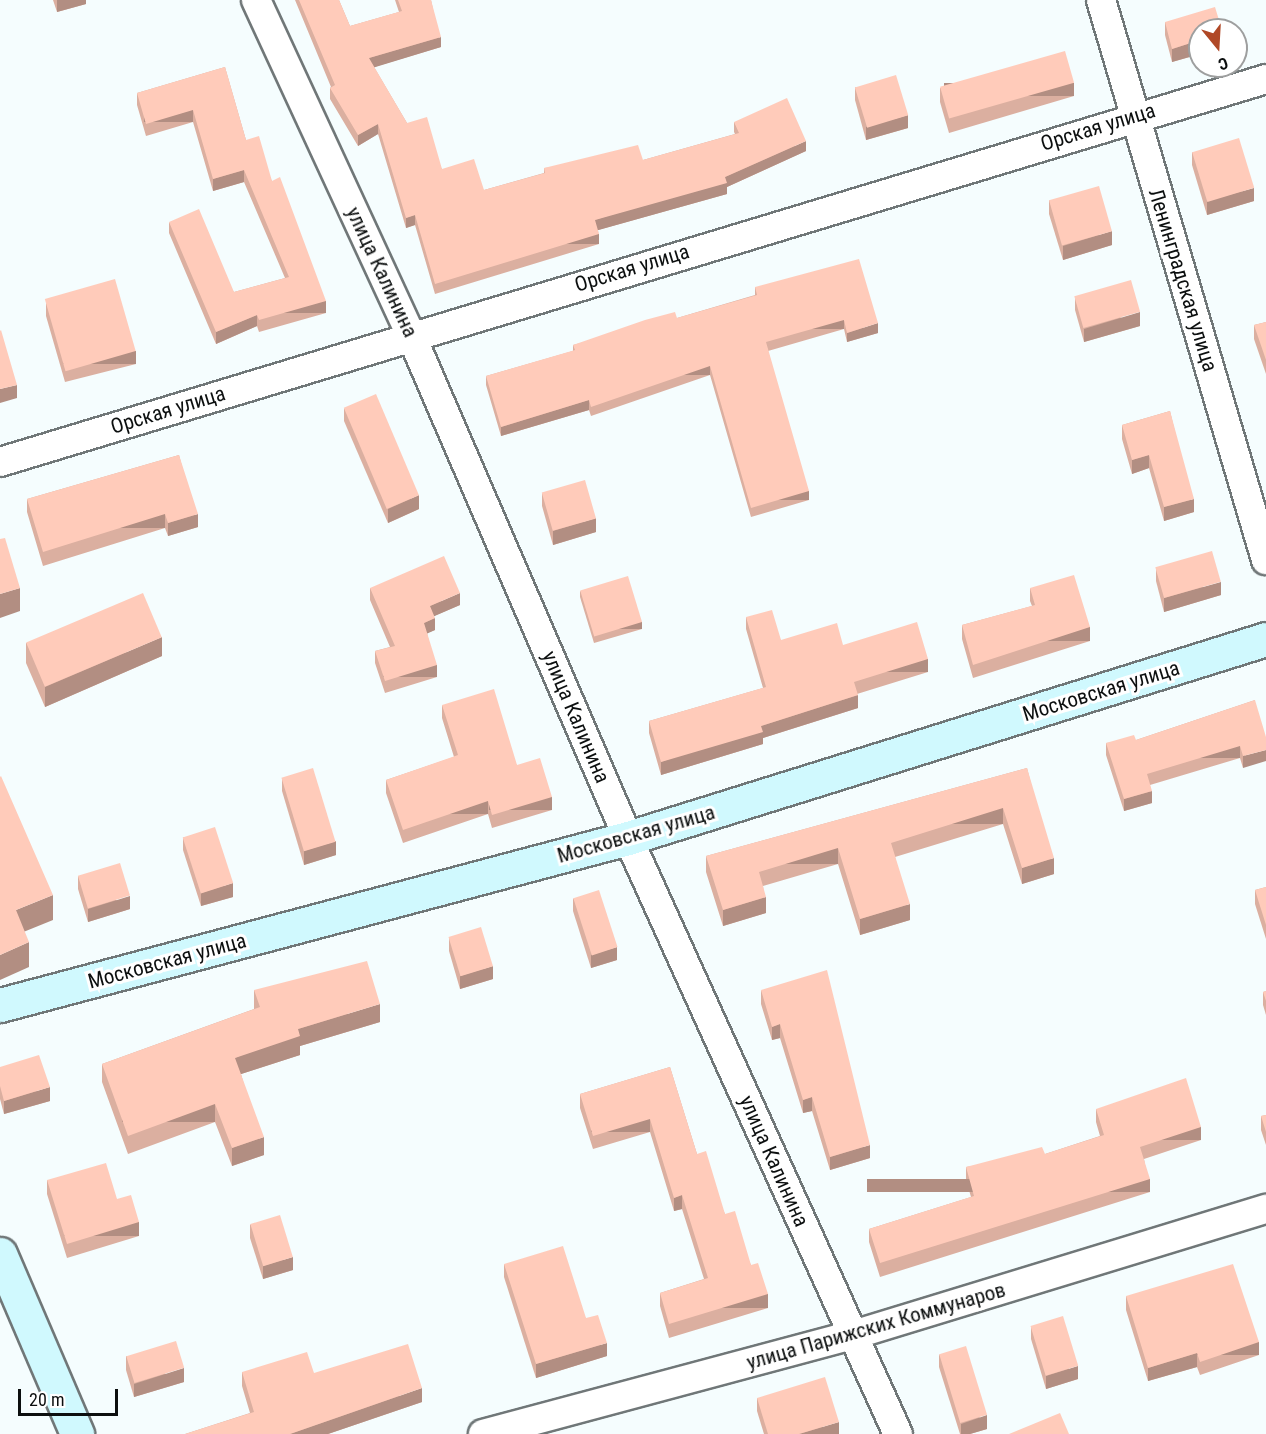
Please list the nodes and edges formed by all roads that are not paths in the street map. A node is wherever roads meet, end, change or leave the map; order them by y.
1 (256, 0) edge
2 (1101, 0) edge
3 (1266, 79) edge
4 (1134, 116) junction
5 (411, 335) junction
6 (0, 462) edge
7 (1266, 560) edge
8 (1266, 639) edge
9 (628, 838) junction
10 (0, 1005) edge
11 (1266, 1209) edge
12 (0, 1254) edge
13 (853, 1335) junction
14 (77, 1434) edge
15 (483, 1434) edge
16 (898, 1434) edge

1 - 5 street, улица Калинина
2 - 4 street, Ленинградская улица
3 - 4 street, Орская улица
4 - 5 street, Орская улица
4 - 7 street, Ленинградская улица
5 - 6 street, Орская улица
5 - 9 street, улица Калинина
8 - 9 street, Московская улица
9 - 10 street, Московская улица
9 - 13 street, улица Калинина
11 - 13 street, улица Парижских Коммунаров
12 - 14 street
13 - 15 street, улица Парижских Коммунаров
13 - 16 street, улица Калинина

